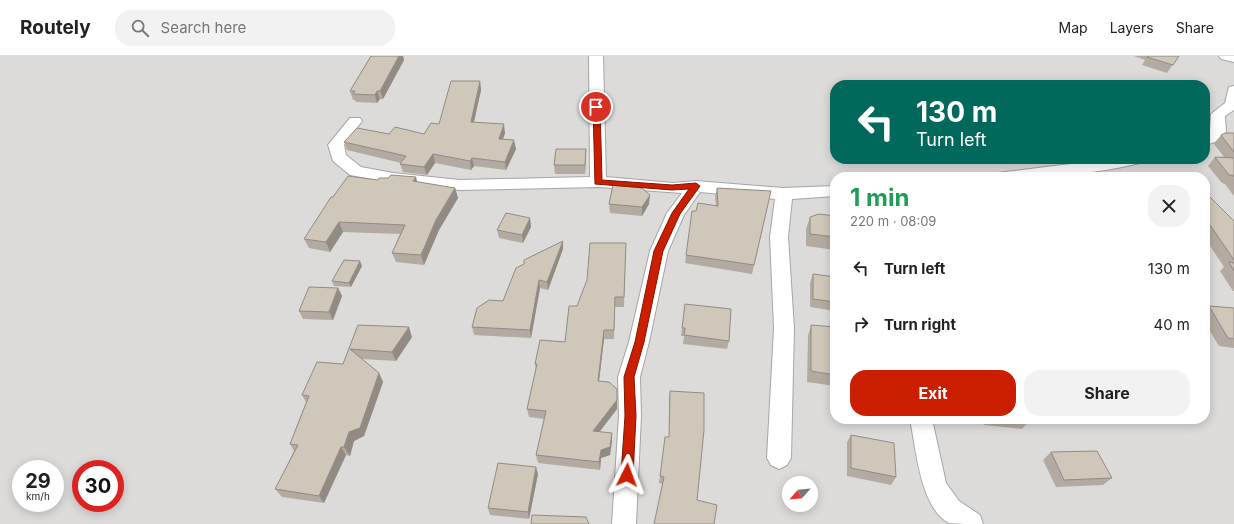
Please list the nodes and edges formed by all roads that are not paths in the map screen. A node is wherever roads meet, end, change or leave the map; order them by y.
1 (596, 56) edge
2 (1226, 56) edge
3 (1234, 58) edge
4 (1234, 90) edge
5 (355, 121) dead end
6 (1210, 139) edge
7 (1110, 164) edge
8 (1049, 172) edge
9 (598, 182) junction
10 (696, 186) junction
11 (830, 192) edge
12 (784, 194) junction
13 (922, 424) edge
14 (780, 458) dead end
15 (624, 524) edge
16 (971, 524) edge

1 - 9 street
2 - 3 street
4 - 6 street
5 - 9 street
7 - 8 street
9 - 10 street
10 - 12 street
10 - 15 street
11 - 12 street
12 - 14 street
13 - 16 street

